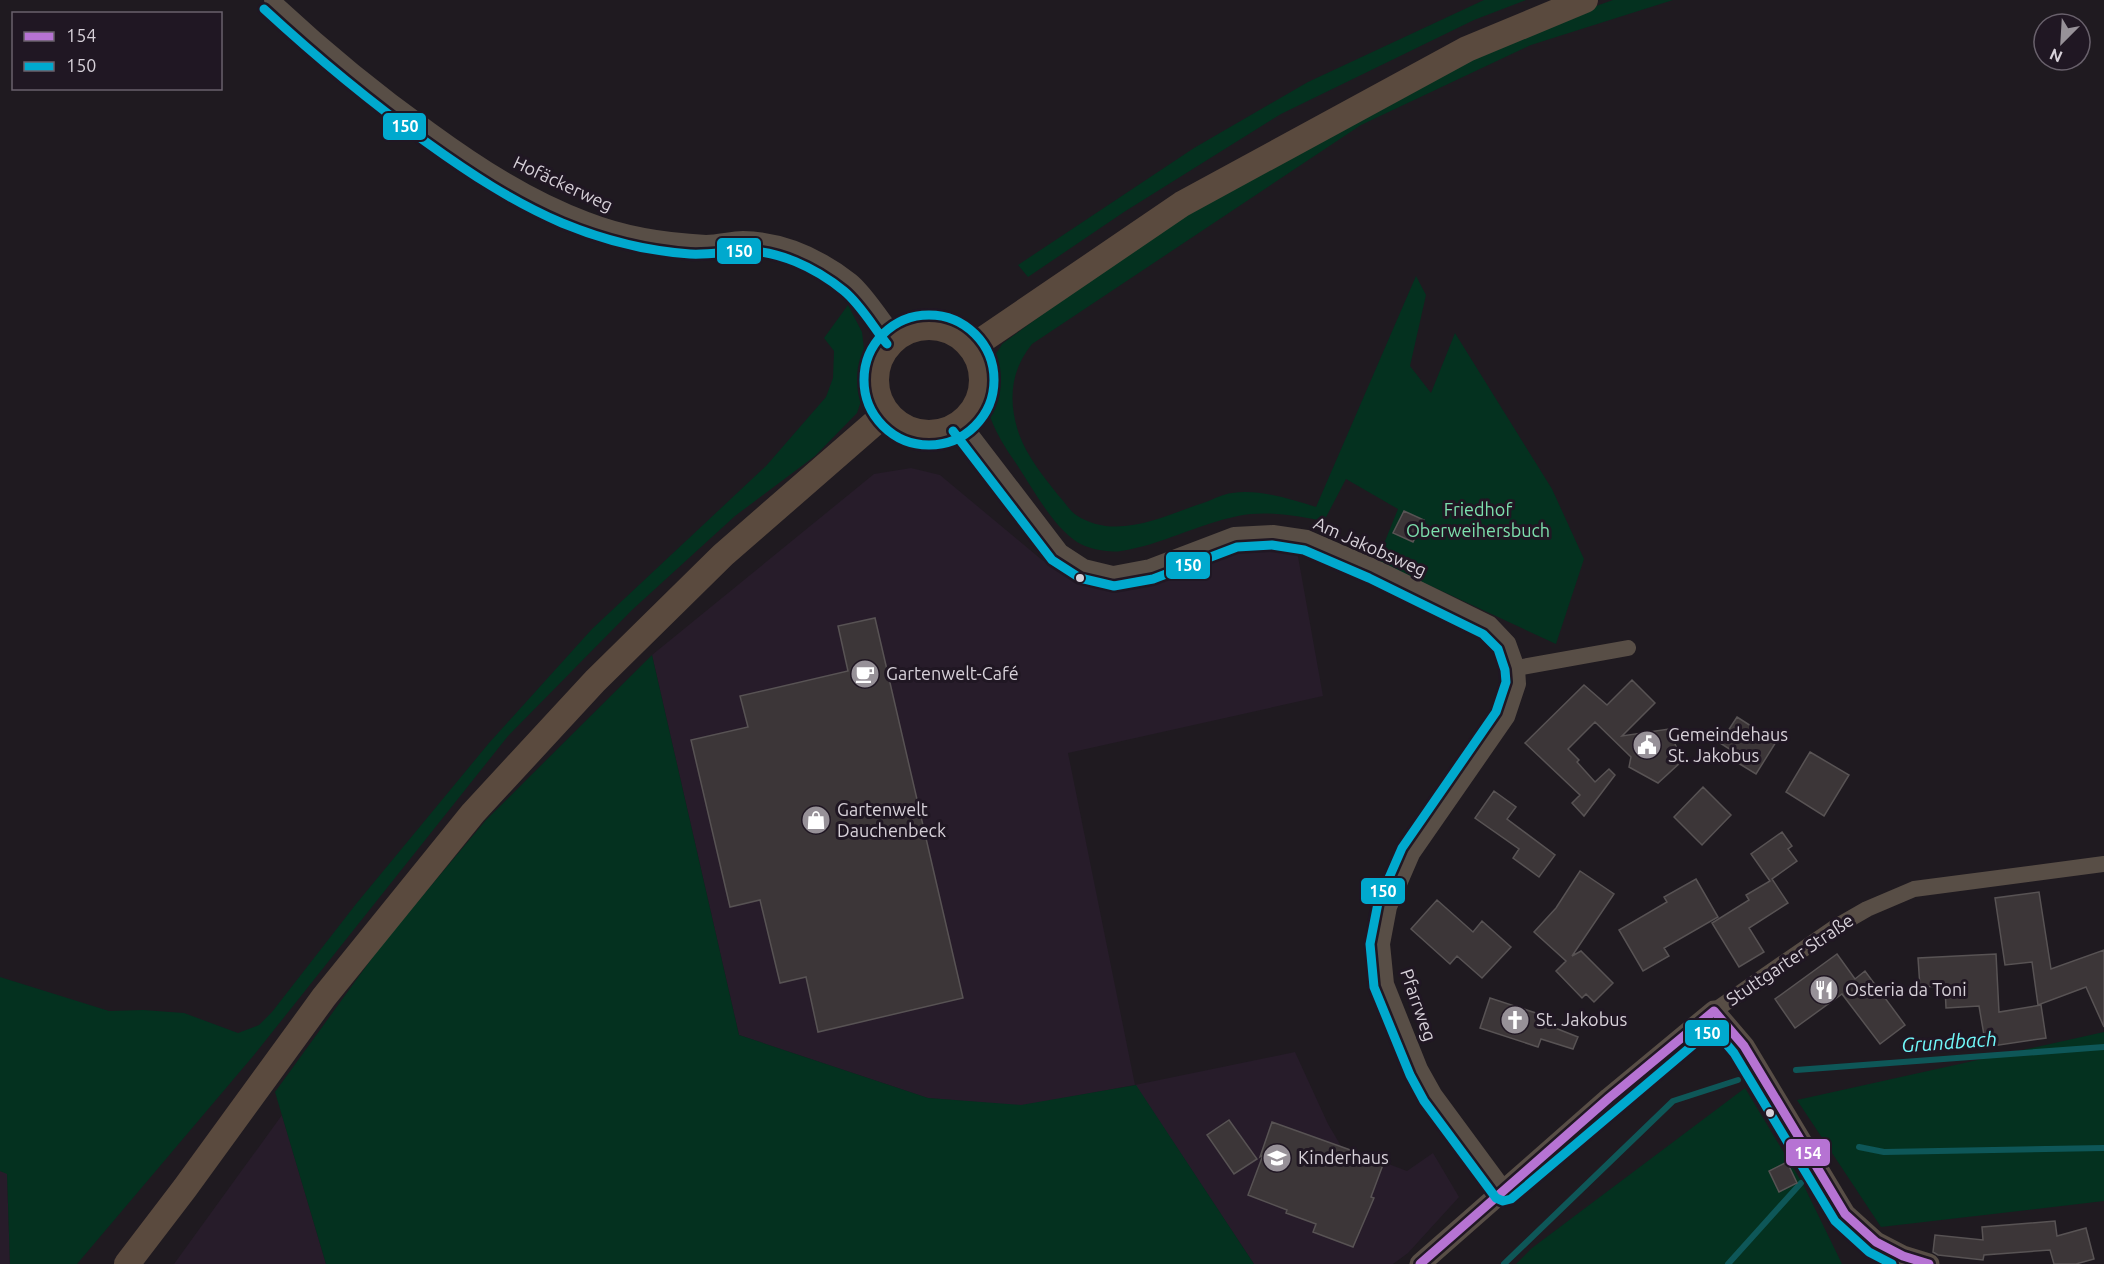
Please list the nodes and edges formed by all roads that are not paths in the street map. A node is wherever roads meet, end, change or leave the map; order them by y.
1 (272, 0) edge
2 (1585, 0) edge
3 (896, 337) junction
4 (972, 347) junction
5 (886, 413) junction
6 (963, 424) junction
7 (1628, 648) dead end
8 (1517, 668) junction
9 (2104, 864) edge
10 (1714, 1011) junction
11 (1504, 1190) junction
12 (127, 1264) edge
13 (1420, 1264) edge
14 (1929, 1264) edge

1 - 3 street, Hofäckerweg
2 - 4 main road
3 - 4 main road
3 - 5 main road
4 - 6 main road
5 - 6 main road
5 - 12 main road
6 - 8 street, Am Jakobsweg
7 - 8 street
8 - 11 street, Pfarrweg
9 - 10 street, Stuttgarter Straße
10 - 11 street, Stuttgarter Straße
10 - 14 street
11 - 13 street, Stuttgarter Straße

